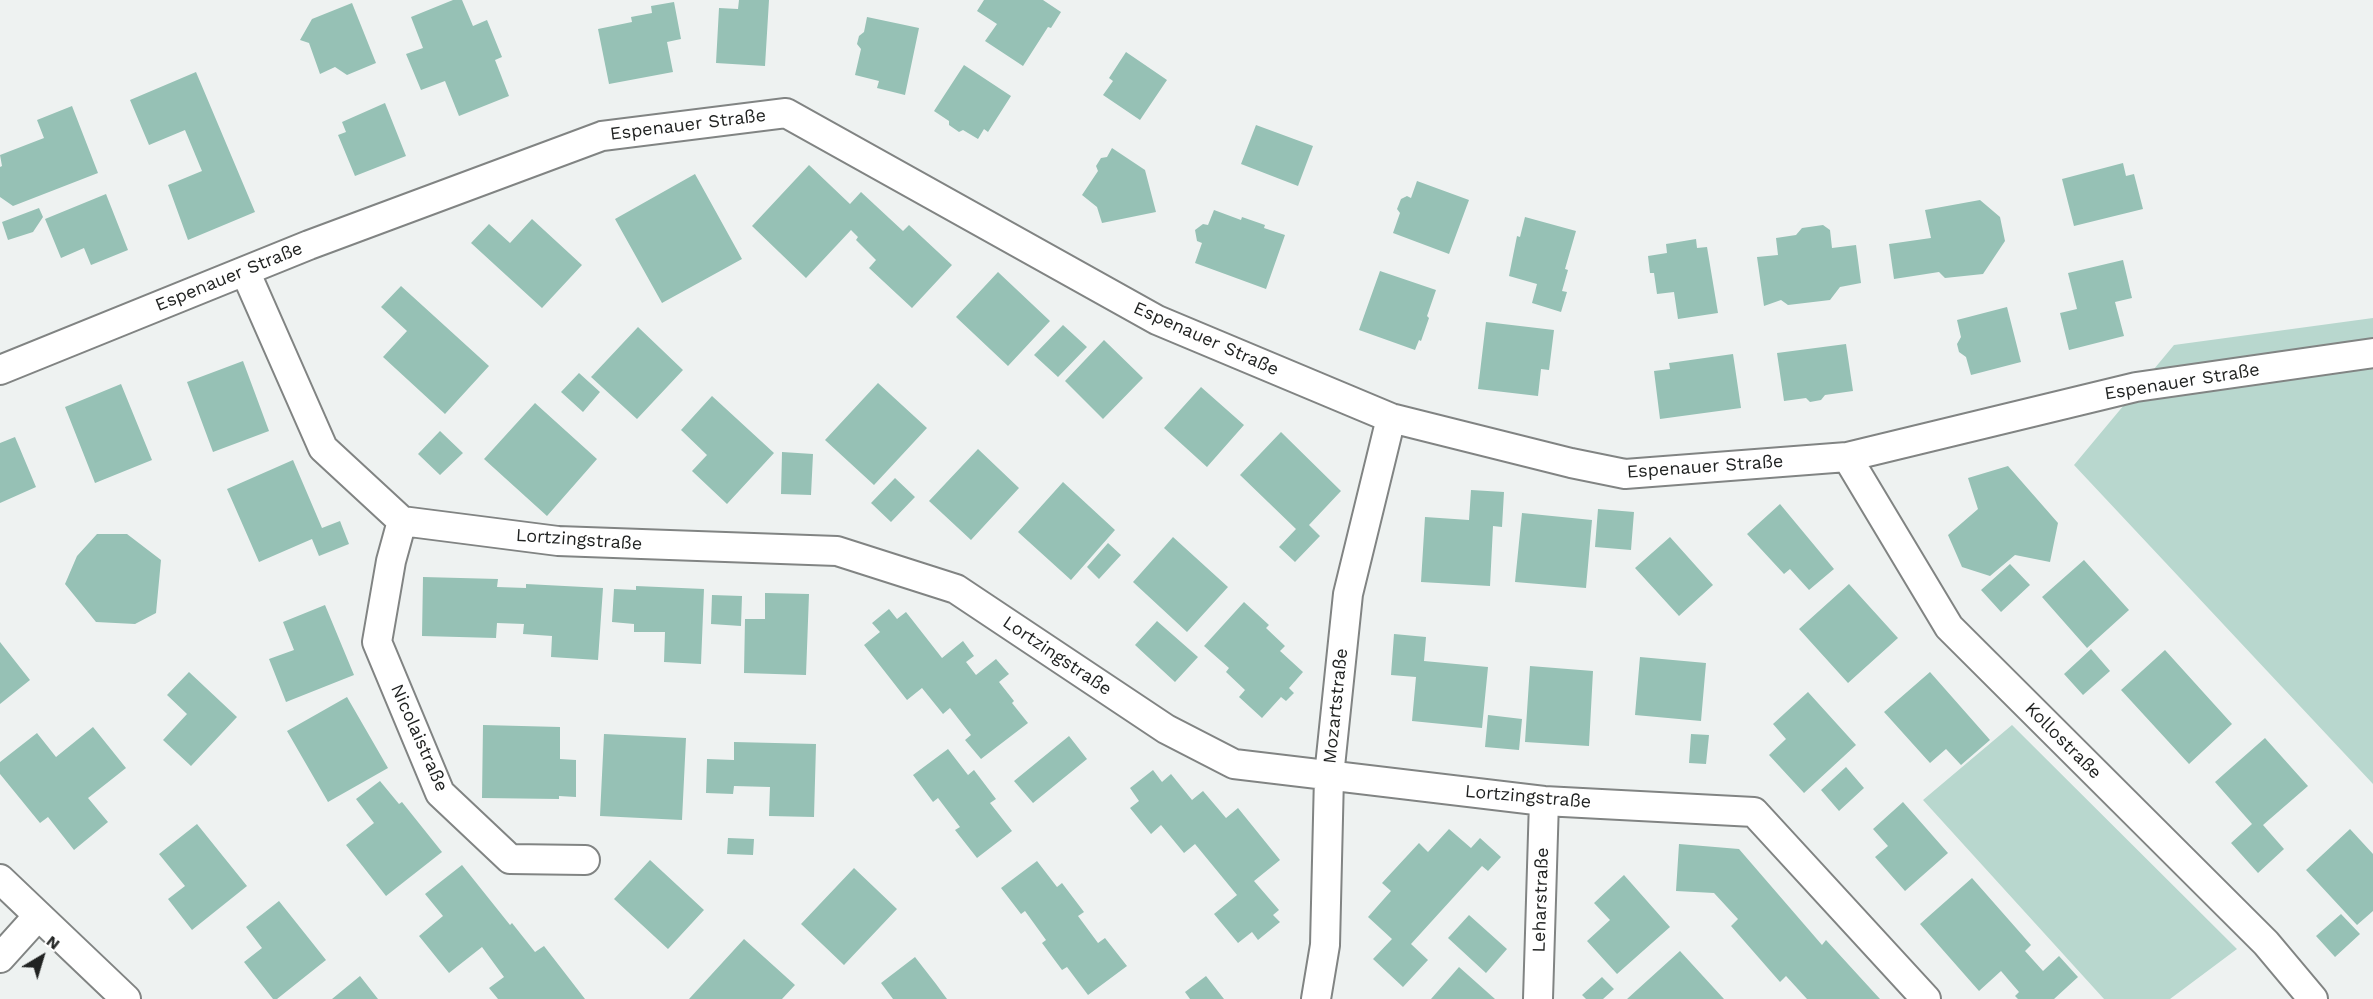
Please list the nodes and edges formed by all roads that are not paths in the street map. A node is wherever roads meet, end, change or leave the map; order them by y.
1 (245, 270) junction
2 (2373, 353) edge
3 (0, 370) edge
4 (1391, 418) junction
5 (1847, 457) junction
6 (402, 521) junction
7 (1329, 776) junction
8 (1544, 801) junction
9 (585, 860) dead end
10 (0, 879) edge
11 (38, 916) junction
12 (0, 958) edge
13 (126, 999) edge
14 (1316, 999) edge
15 (1538, 999) edge
16 (1926, 999) edge
17 (2313, 999) edge

1 - 3 street, Espenauer Straße
1 - 4 street, Espenauer Straße
1 - 6 street
2 - 5 street, Espenauer Straße
4 - 5 street, Espenauer Straße
4 - 7 street, Mozartstraße
5 - 17 street, Kollostraße
6 - 7 street, Lortzingstraße
6 - 9 street, Nicolaistraße
7 - 8 street, Lortzingstraße
7 - 14 street, Mozartstraße
8 - 15 street, Leharstraße
8 - 16 street, Lortzingstraße
10 - 11 street
11 - 12 street
11 - 13 street

